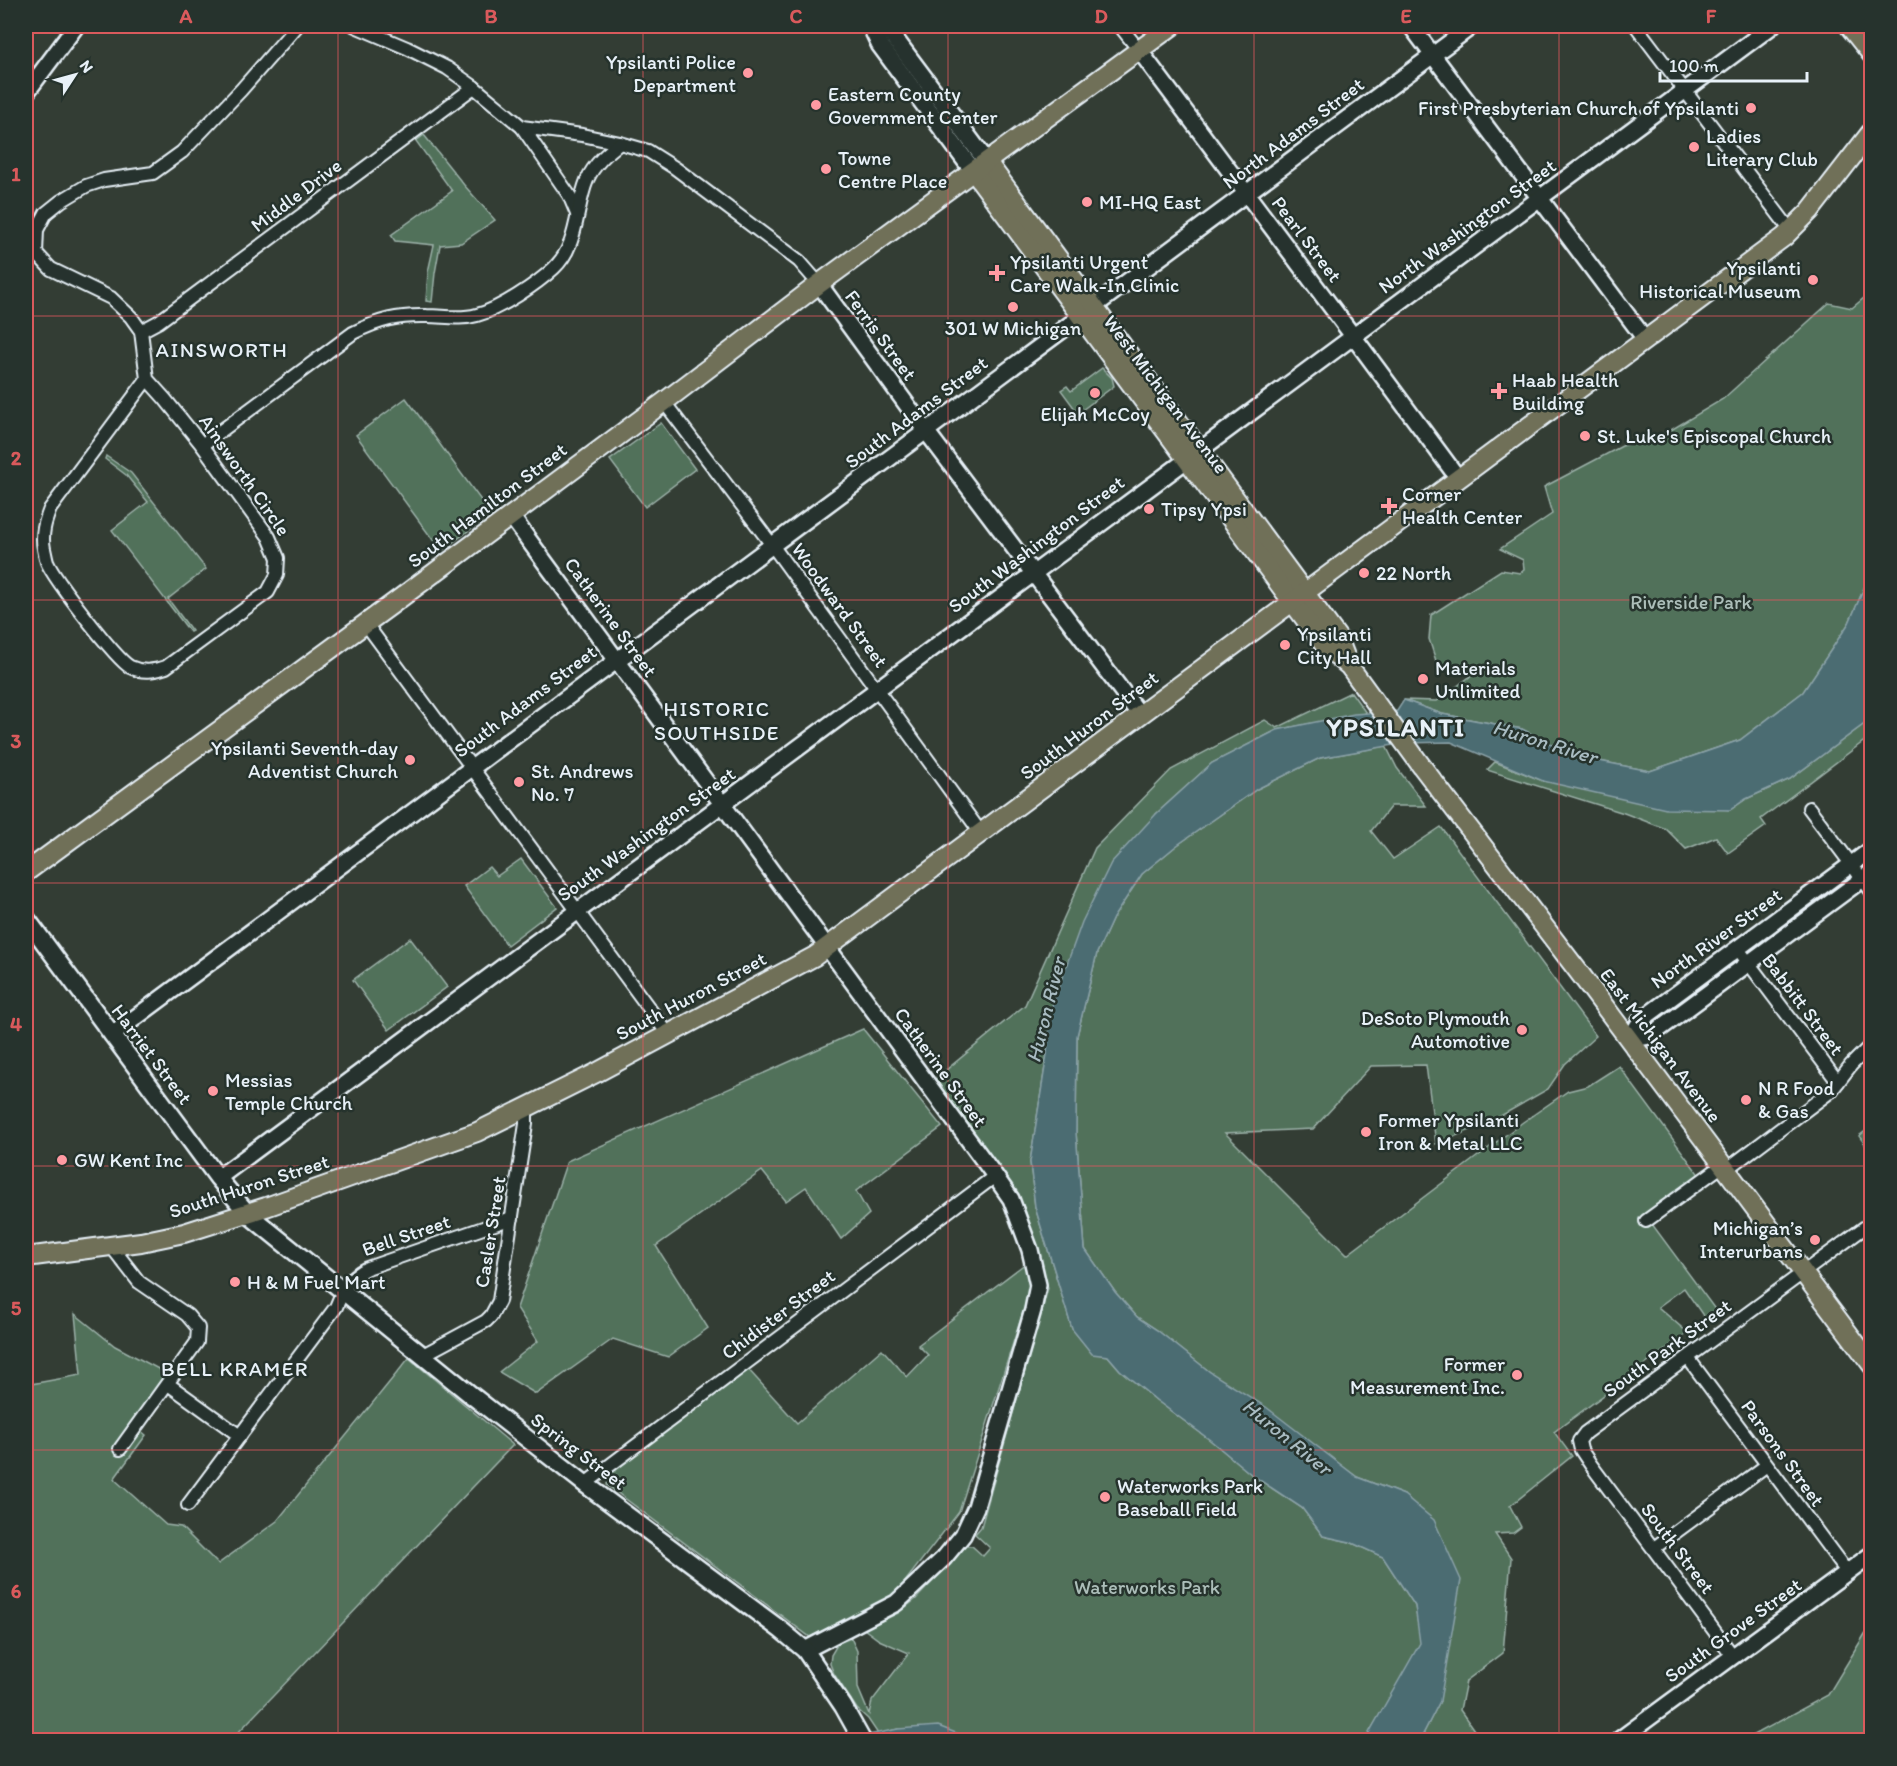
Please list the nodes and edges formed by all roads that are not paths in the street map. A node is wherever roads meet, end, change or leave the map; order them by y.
1 (76, 26) edge
2 (297, 26) edge
3 (355, 26) edge
4 (871, 26) edge
5 (879, 26) edge
6 (1120, 26) edge
7 (1172, 26) edge
8 (1412, 26) edge
9 (1472, 26) edge
10 (1636, 26) edge
11 (1772, 26) edge
12 (1849, 26) edge
13 (1138, 50) junction
14 (1433, 55) junction
15 (1872, 55) edge
16 (474, 87) junction
17 (1684, 90) junction
18 (26, 93) edge
19 (522, 127) junction
20 (1872, 131) edge
21 (620, 143) junction
22 (981, 167) junction
23 (1246, 193) junction
24 (1540, 198) junction
25 (577, 214) junction
26 (1791, 231) junction
27 (819, 284) junction
28 (1087, 311) junction
29 (141, 331) junction
30 (1353, 336) junction
31 (1646, 339) junction
32 (147, 380) junction
33 (664, 402) junction
34 (926, 432) junction
35 (202, 445) junction
36 (1192, 454) junction
37 (1458, 478) junction
38 (511, 516) junction
39 (772, 545) junction
40 (1032, 573) junction
41 (1298, 597) junction
42 (366, 624) junction
43 (616, 660) junction
44 (877, 690) junction
45 (1140, 716) junction
46 (1412, 754) joint
47 (471, 768) junction
48 (723, 803) junction
49 (1809, 808) dead end
50 (981, 833) junction
51 (1872, 849) edge
52 (1851, 864) junction
53 (26, 872) edge
54 (1867, 876) edge
55 (1872, 892) edge
56 (577, 911) junction
57 (26, 918) edge
58 (827, 947) junction
59 (1738, 949) junction
60 (1749, 964) junction
61 (668, 1034) junction
62 (112, 1035) junction
63 (1629, 1040) junction
64 (1872, 1044) edge
65 (1838, 1082) junction
66 (526, 1108) junction
67 (1724, 1168) junction
68 (995, 1176) junction
69 (218, 1178) junction
70 (248, 1214) junction
71 (512, 1218) junction
72 (1646, 1221) dead end
73 (1872, 1222) edge
74 (111, 1246) junction
75 (26, 1257) edge
76 (1802, 1273) junction
77 (342, 1292) junction
78 (421, 1356) junction
79 (1688, 1358) junction
80 (1872, 1365) edge
81 (168, 1384) junction
82 (240, 1436) junction
83 (120, 1449) dead end
84 (1591, 1465) joint
85 (1767, 1465) junction
86 (585, 1484) junction
87 (188, 1505) dead end
88 (1654, 1548) junction
89 (1872, 1554) edge
90 (1847, 1572) junction
91 (805, 1650) junction
92 (1733, 1656) junction
93 (862, 1740) edge
94 (1619, 1740) edge

1 - 18 street
2 - 29 street
3 - 16 street
4 - 22 main road, West Michigan Avenue
5 - 22 main road, West Michigan Avenue
6 - 13 street, Pearl Street
7 - 13 main road, South Hamilton Street
8 - 14 street
9 - 14 street, North Adams Street
10 - 17 street
11 - 17 street, North Washington Street
12 - 15 main road
13 - 22 main road, South Hamilton Street
13 - 23 street, Pearl Street
14 - 23 street, North Adams Street
14 - 24 street
16 - 19 street
16 - 29 street, Middle Drive
17 - 24 street, North Washington Street
17 - 26 street
19 - 21 street, Ferris Street
19 - 25 street
20 - 26 main road, South Huron Street
21 - 25 street
21 - 27 street, Ferris Street
22 - 27 main road, South Hamilton Street
22 - 28 main road, West Michigan Avenue
23 - 28 street, North Adams Street
23 - 30 street, Pearl Street
24 - 30 street, North Washington Street
24 - 31 street
25 - 35 street
26 - 31 main road, South Huron Street
27 - 33 main road, South Hamilton Street
27 - 34 street, Ferris Street
28 - 34 street, South Adams Street
28 - 36 main road, West Michigan Avenue
29 - 32 street
30 - 36 street, North Washington Street
30 - 37 street, Pearl Street
31 - 37 main road, South Huron Street
32 - 35 street, Ainsworth Circle
32 - 35 street, Ainsworth Circle
33 - 38 main road, South Hamilton Street
33 - 39 street, Woodward Street
34 - 39 street, South Adams Street
34 - 40 street, Ferris Street
36 - 40 street, South Washington Street
36 - 41 main road, West Michigan Avenue
37 - 41 main road, South Huron Street
38 - 42 main road, South Hamilton Street
38 - 43 street, Catherine Street
39 - 43 street, South Adams Street
39 - 44 street, Woodward Street
40 - 44 street, South Washington Street
40 - 45 street, Ferris Street
41 - 45 main road, South Huron Street
41 - 46 main road, West Michigan Avenue
42 - 47 street
42 - 53 main road, South Hamilton Street
43 - 47 street, South Adams Street
43 - 48 street, Catherine Street
44 - 48 street, South Washington Street
44 - 50 street, Woodward Street
45 - 50 main road, South Huron Street
46 - 63 main road, East Michigan Avenue
47 - 56 street
47 - 62 street, South Adams Street
48 - 56 street, South Washington Street
48 - 58 street, Catherine Street
49 - 52 street
50 - 58 main road, South Huron Street
51 - 52 street, North River Street
52 - 54 street
52 - 59 street, North River Street
54 - 55 street
54 - 60 street, North River Street
56 - 61 street
56 - 69 street, South Washington Street
57 - 62 main road, Harriet Street
58 - 61 main road, South Huron Street
58 - 68 street, Catherine Street
59 - 60 street, Babbitt Street
59 - 63 street, North River Street
60 - 63 street, North River Street
60 - 65 street, Babbitt Street
61 - 66 main road, South Huron Street
62 - 69 main road, Harriet Street
63 - 67 main road, East Michigan Avenue
64 - 65 street
65 - 67 street
66 - 70 main road, South Huron Street
66 - 71 street, Casler Street
67 - 72 street
67 - 76 main road, East Michigan Avenue
68 - 86 street, Chidister Street
68 - 91 street, Catherine Street
69 - 70 main road, Harriet Street
70 - 74 main road, South Huron Street
70 - 77 main road, Spring Street
71 - 77 street, Bell Street
71 - 78 street, Casler Street
73 - 76 street, South Park Street
74 - 75 main road, South Huron Street
74 - 81 street
76 - 79 street, South Park Street
76 - 80 main road, East Michigan Avenue
77 - 78 main road, Spring Street
77 - 82 street, Bell Street
78 - 86 main road, Spring Street
79 - 84 street, South Park Street
79 - 85 street, Parsons Street
81 - 82 street
81 - 83 street
82 - 87 street, Bell Street
84 - 88 street, South Street
85 - 88 street
85 - 90 street, Parsons Street
86 - 91 main road, Spring Street
88 - 92 street, South Street
89 - 90 street, South Grove Street
90 - 92 street, South Grove Street
91 - 93 main road, Spring Street
92 - 94 street, South Grove Street

